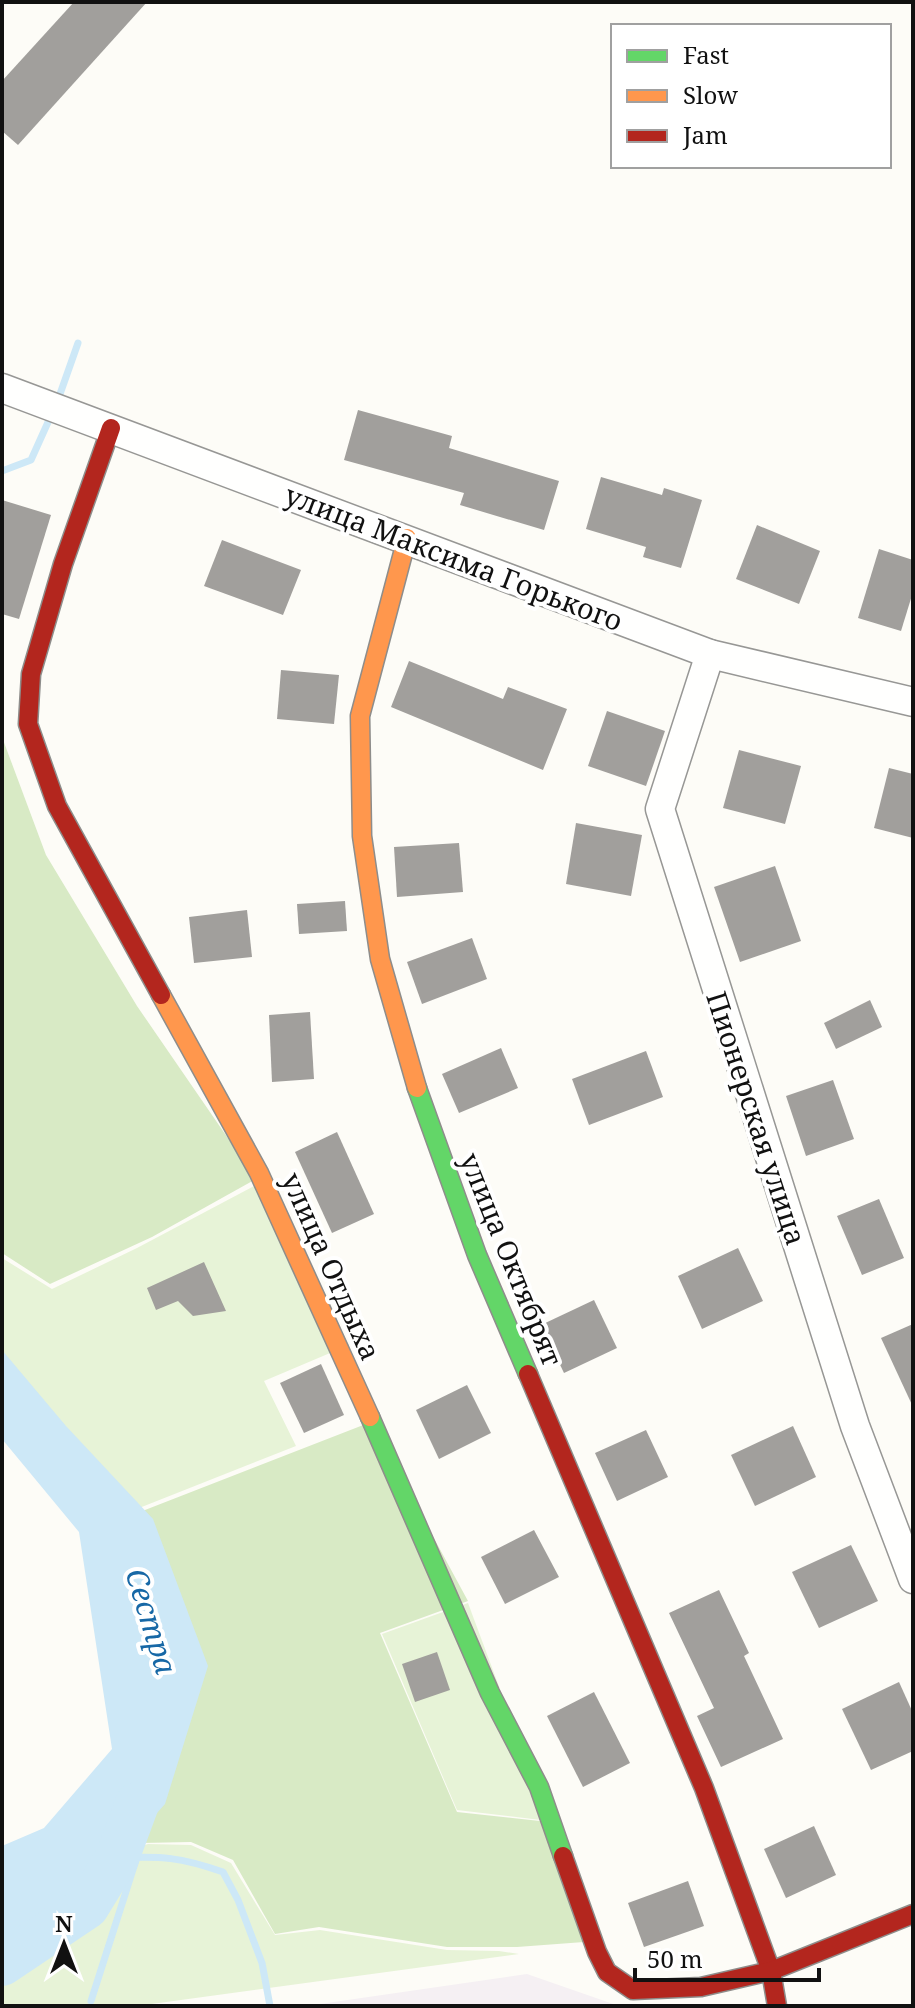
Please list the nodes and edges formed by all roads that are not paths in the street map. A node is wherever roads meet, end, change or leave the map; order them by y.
1 (2, 388) edge
2 (111, 428) junction
3 (407, 538) junction
4 (710, 654) junction
5 (913, 702) edge
6 (913, 1579) edge
7 (913, 1914) edge
8 (771, 1971) junction
9 (777, 2006) edge

1 - 2 street, улица Максима Горького
2 - 3 street, улица Максима Горького
2 - 8 street, улица Отдыха
3 - 4 street, улица Максима Горького
3 - 8 street, улица Октябрят
4 - 5 street, улица Максима Горького
4 - 6 street, Пионерская улица
7 - 8 street, улица Отдыха
8 - 9 street, улица Октябрят

